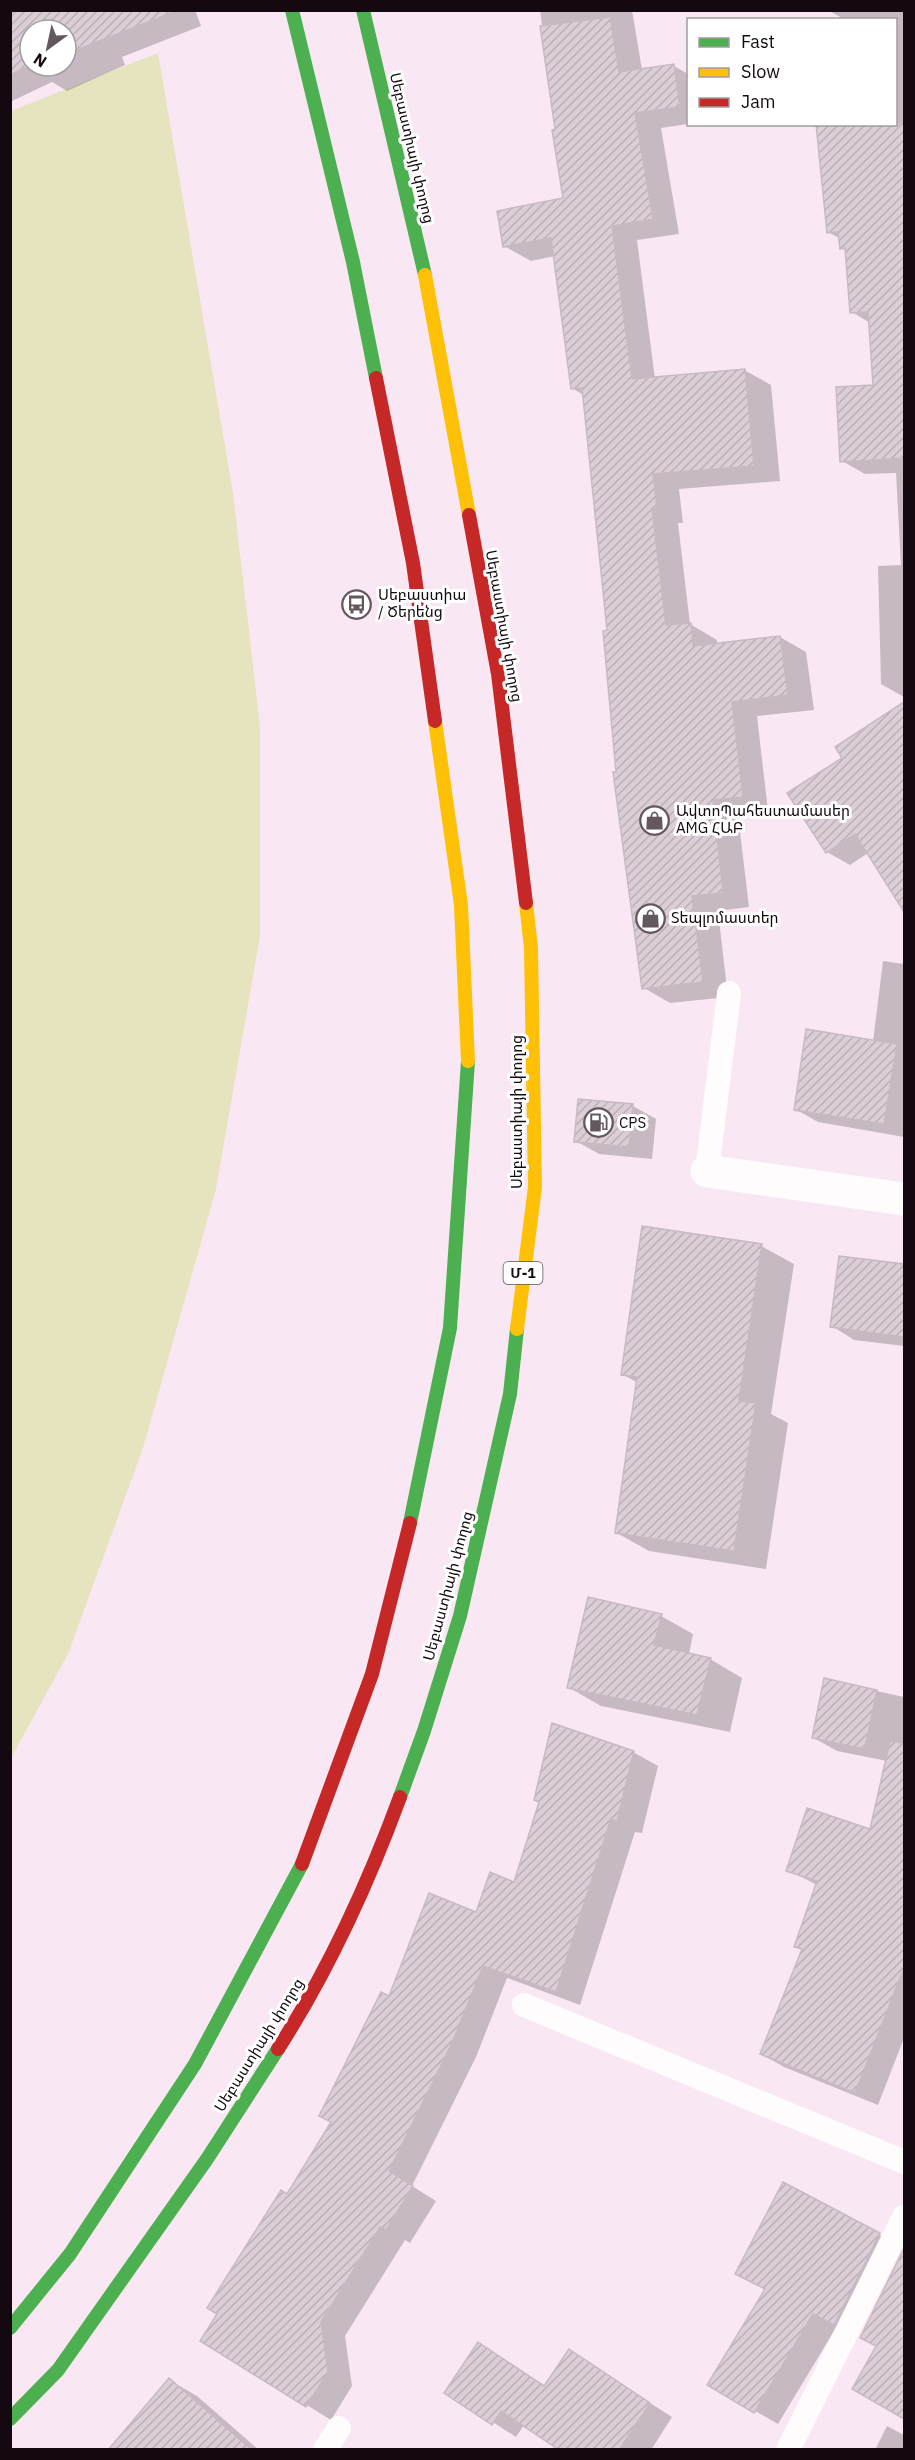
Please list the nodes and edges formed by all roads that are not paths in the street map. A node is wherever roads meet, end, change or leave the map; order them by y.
1 (292, 10) edge
2 (363, 10) edge
3 (729, 993) dead end
4 (707, 1170) joint
5 (904, 1199) edge
6 (524, 2005) dead end
7 (904, 2162) edge
8 (904, 2217) edge
9 (10, 2328) edge
10 (10, 2419) edge
11 (339, 2428) dead end
12 (325, 2450) edge
13 (789, 2450) edge

1 - 9 main road
2 - 10 main road, Սեբաստիայի փողոց / Մ-1
3 - 4 lane
4 - 5 street
6 - 7 lane
8 - 13 lane
11 - 12 lane

